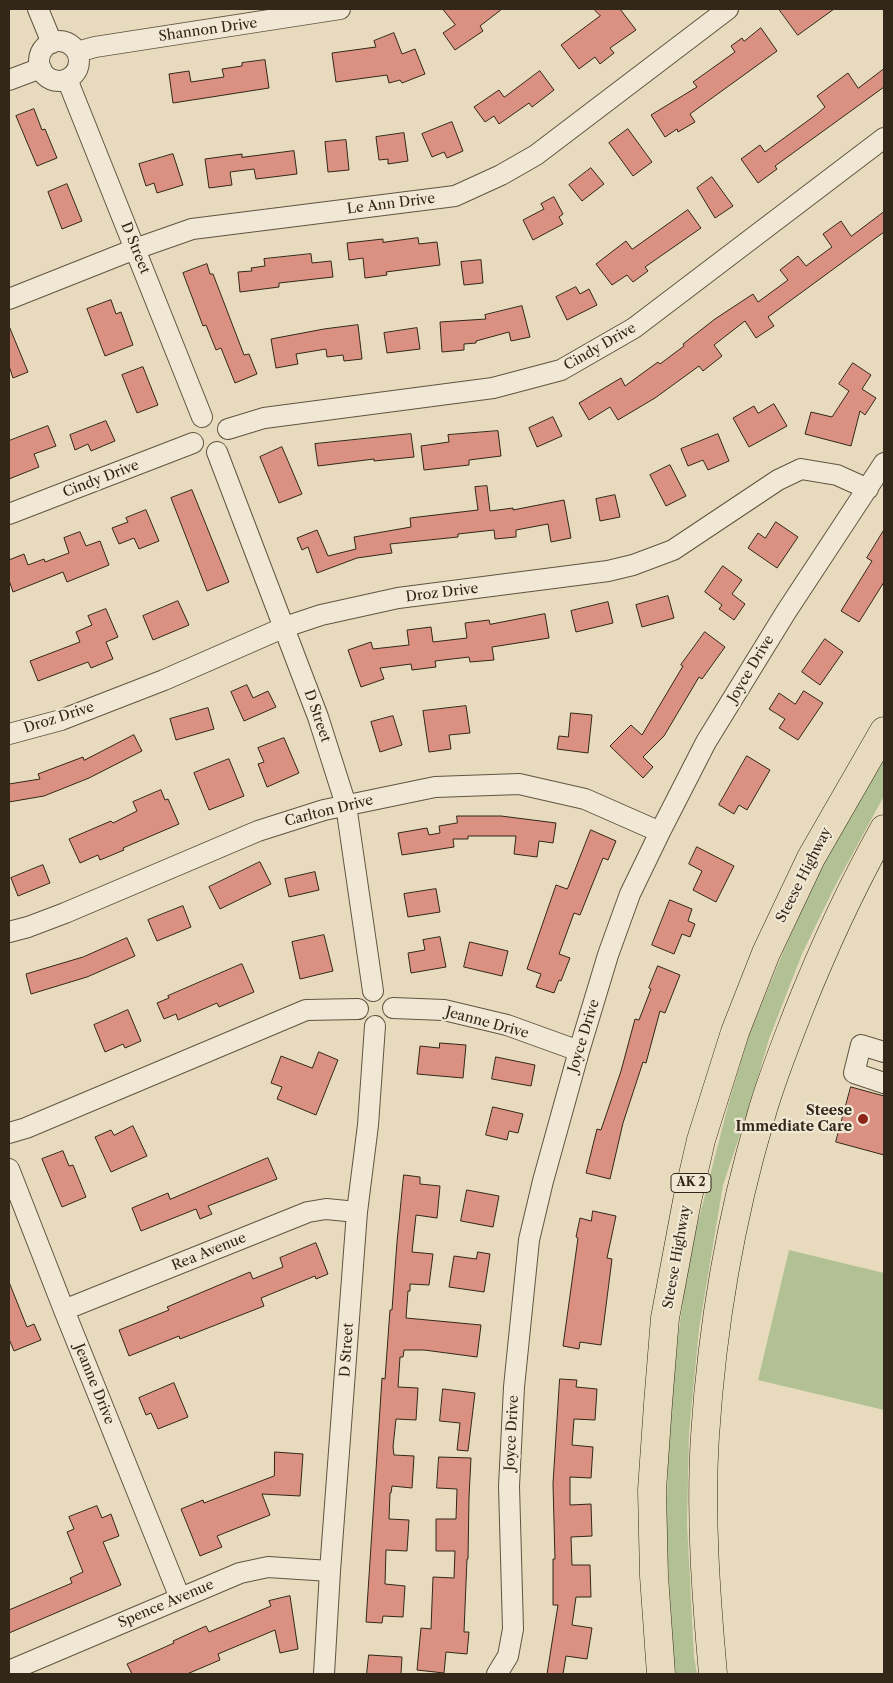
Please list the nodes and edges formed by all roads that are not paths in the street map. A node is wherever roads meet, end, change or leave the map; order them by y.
1 (38, 9) edge
2 (340, 9) edge
3 (728, 9) edge
4 (52, 43) junction
5 (76, 52) junction
6 (41, 68) junction
7 (67, 79) junction
8 (9, 80) edge
9 (884, 138) edge
10 (135, 249) junction
11 (9, 299) edge
12 (202, 417) junction
13 (228, 429) junction
14 (193, 444) junction
15 (217, 452) junction
16 (884, 463) edge
17 (868, 489) junction
18 (9, 514) edge
19 (285, 627) junction
20 (884, 732) edge
21 (9, 734) edge
22 (346, 804) junction
23 (884, 828) edge
24 (660, 832) junction
25 (9, 932) edge
26 (374, 991) junction
27 (393, 1008) junction
28 (358, 1009) junction
29 (375, 1026) junction
30 (579, 1051) junction
31 (884, 1052) edge
32 (884, 1083) edge
33 (9, 1133) edge
34 (9, 1168) edge
35 (357, 1212) junction
36 (64, 1310) junction
37 (330, 1571) junction
38 (180, 1598) junction
39 (9, 1671) edge
40 (324, 1674) edge
41 (496, 1674) edge
42 (661, 1674) edge
43 (713, 1674) edge

1 - 4 street
2 - 5 street, Shannon Drive
3 - 10 street, Le Ann Drive
4 - 5 street
4 - 6 street
5 - 7 street
6 - 7 street
6 - 8 street
7 - 10 street, D Street
9 - 13 street, Cindy Drive
10 - 11 street, Le Ann Drive
10 - 12 street, D Street
12 - 13 street
12 - 14 street
13 - 15 street
14 - 15 street
14 - 18 street, Cindy Drive
15 - 19 street, D Street
16 - 17 street, Joyce Drive
17 - 19 street, Droz Drive
17 - 24 street, Joyce Drive
19 - 21 street, Droz Drive
19 - 22 street, D Street
20 - 42 highway, Steese Highway / AK 2
22 - 24 street, Carlton Drive
22 - 25 street, Carlton Drive
22 - 26 street, D Street
23 - 43 highway
24 - 30 street, Joyce Drive
26 - 27 street
26 - 28 street
27 - 29 street
27 - 30 street, Jeanne Drive
28 - 29 street
28 - 33 street
29 - 35 street, D Street
30 - 41 street, Joyce Drive
31 - 32 street
34 - 36 street, Jeanne Drive
35 - 36 street, Rea Avenue
35 - 37 street, D Street
36 - 38 street, Jeanne Drive
37 - 38 street, Spence Avenue
37 - 40 street, D Street
38 - 39 street, Spence Avenue

